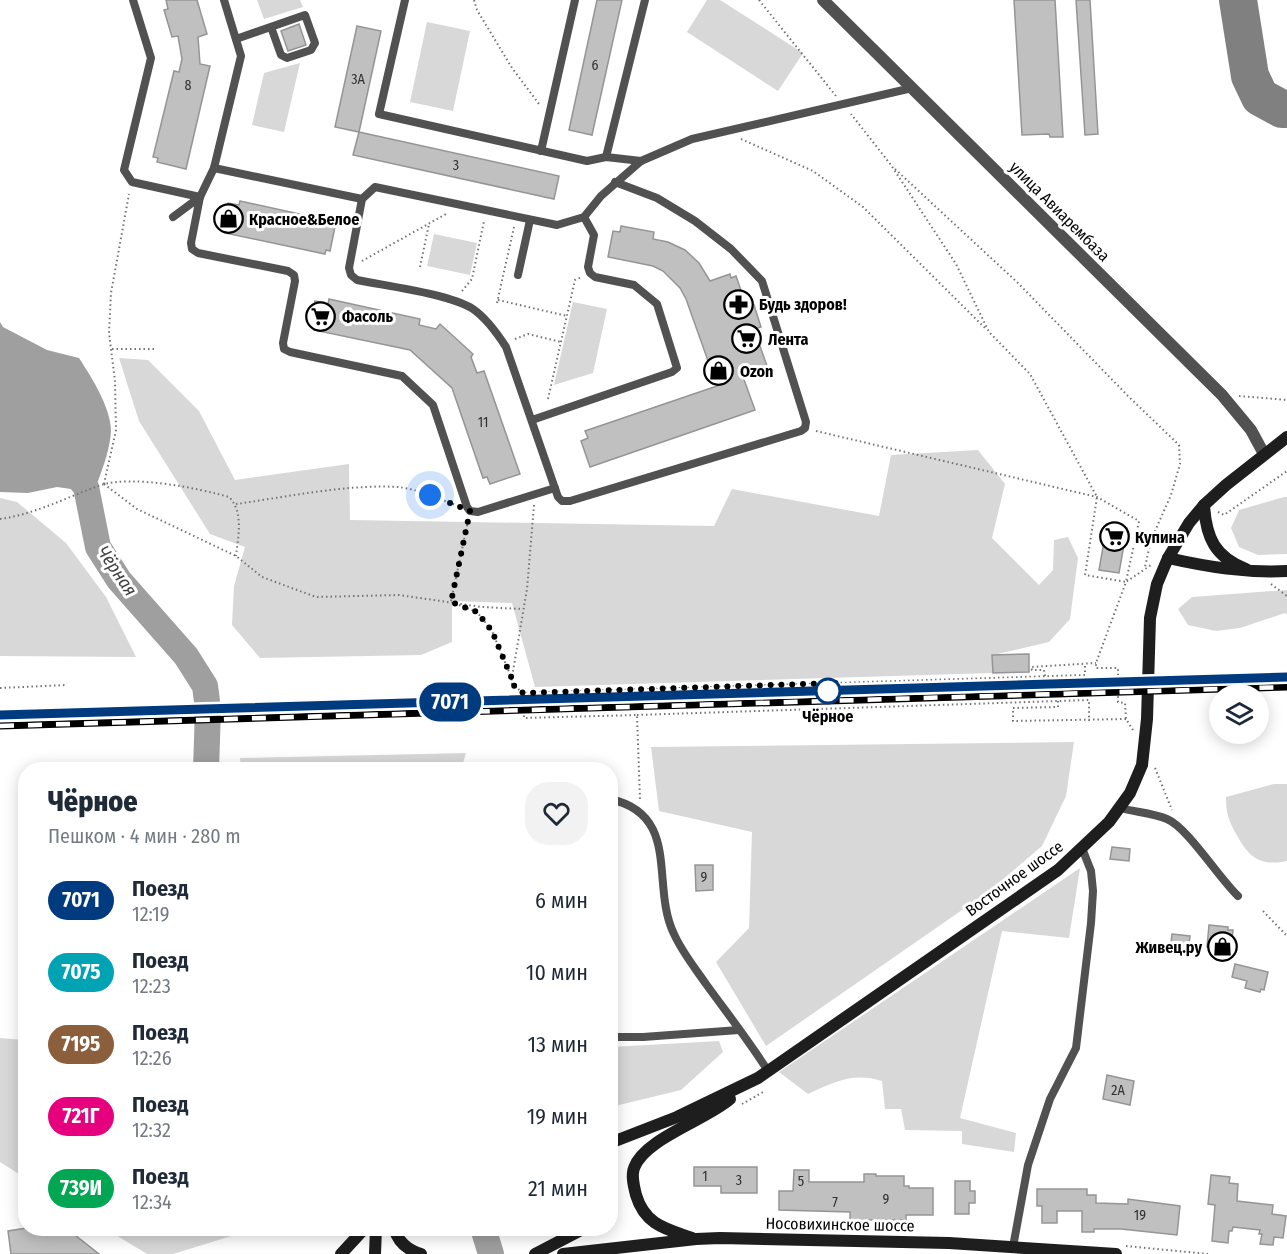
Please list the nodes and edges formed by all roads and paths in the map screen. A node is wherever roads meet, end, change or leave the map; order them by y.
1 (133, 0) edge
2 (224, 0) edge
3 (405, 0) edge
4 (474, 0) edge
5 (575, 0) edge
6 (645, 0) edge
7 (759, 0) edge
8 (823, 0) edge
9 (271, 27) junction
10 (236, 39) junction
11 (912, 88) junction
12 (843, 104) junction
13 (549, 116) junction
14 (723, 132) junction
15 (541, 151) junction
16 (606, 157) junction
17 (641, 161) junction
18 (891, 165) junction
19 (214, 168) junction
20 (132, 182) junction
21 (615, 182) junction
22 (201, 197) junction
23 (362, 199) junction
24 (452, 211) dead end
25 (173, 217) dead end
26 (584, 217) junction
27 (485, 218) dead end
28 (530, 220) junction
29 (429, 224) junction
30 (514, 225) dead end
31 (420, 267) dead end
32 (349, 268) junction
33 (590, 273) junction
34 (518, 275) dead end
35 (455, 300) junction
36 (567, 316) junction
37 (989, 332) junction
38 (561, 342) junction
39 (506, 346) junction
40 (111, 349) junction
41 (154, 349) dead end
42 (1222, 395) junction
43 (548, 399) dead end
44 (1287, 400) edge
45 (531, 420) junction
46 (805, 428) junction
47 (1287, 437) edge
48 (1264, 454) junction
49 (1287, 471) edge
50 (104, 484) junction
51 (555, 488) junction
52 (534, 495) junction
53 (1097, 497) junction
54 (236, 504) junction
55 (1204, 505) junction
56 (470, 511) junction
57 (0, 519) edge
58 (236, 556) junction
59 (1168, 558) junction
60 (1145, 567) junction
61 (1287, 571) edge
62 (1254, 572) junction
63 (1126, 582) junction
64 (451, 602) junction
65 (523, 609) junction
66 (1096, 663) junction
67 (1085, 665) junction
68 (1045, 676) junction
69 (512, 679) junction
70 (67, 685) dead end
71 (0, 688) edge
72 (523, 693) junction
73 (1058, 701) junction
74 (637, 715) junction
75 (1126, 719) junction
76 (1089, 721) junction
77 (1134, 732) dead end
78 (1154, 766) dead end
79 (618, 802) edge
80 (1120, 808) junction
81 (640, 813) junction
82 (1179, 826) junction
83 (1082, 848) junction
84 (1238, 896) dead end
85 (1263, 911) dead end
86 (1287, 936) edge
87 (739, 1030) junction
88 (618, 1037) edge
89 (763, 1074) junction
90 (744, 1086) junction
91 (737, 1107) dead end
92 (618, 1140) edge
93 (357, 1236) edge
94 (376, 1236) edge
95 (398, 1236) edge
96 (570, 1236) edge
97 (696, 1239) junction
98 (1013, 1247) junction
99 (341, 1254) edge
100 (375, 1254) edge
101 (421, 1254) edge
102 (535, 1254) edge
103 (563, 1254) edge
104 (1116, 1254) edge

1 - 20 lane
2 - 10 lane
3 - 15 lane
4 - 13 path
5 - 13 lane
6 - 16 lane
7 - 12 path
8 - 11 street, улица Авиарембаза
9 - 9 lane
9 - 10 lane
10 - 19 lane
11 - 12 lane
11 - 42 street, улица Авиарембаза
12 - 14 lane
12 - 18 path
13 - 15 lane
14 - 17 lane
14 - 37 path
15 - 16 lane
16 - 17 lane
17 - 21 lane
18 - 37 path
18 - 60 path
19 - 22 lane
19 - 23 lane
20 - 22 lane
20 - 40 path
21 - 26 lane
21 - 46 lane
22 - 25 lane
22 - 56 lane
23 - 28 lane
23 - 32 lane
24 - 29 path
26 - 28 lane
26 - 33 lane
27 - 35 path
28 - 34 lane
29 - 31 path
29 - 32 path
30 - 36 path
32 - 35 lane
33 - 36 path
33 - 45 lane
35 - 39 lane
36 - 38 path
37 - 53 path
38 - 39 path
38 - 43 path
39 - 45 lane
40 - 41 path
40 - 50 path
42 - 44 path
42 - 48 street, улица Авиарембаза
45 - 51 lane
46 - 51 lane
46 - 53 path
47 - 48 main road, Восточное шоссе
48 - 55 main road, Восточное шоссе
49 - 55 path
50 - 54 path
50 - 57 path
50 - 58 path
51 - 52 lane
52 - 56 lane
52 - 65 path
53 - 63 path
53 - 63 path
54 - 56 path
54 - 58 path
55 - 59 main road, Восточное шоссе
55 - 62 main road
56 - 64 path
58 - 64 path
59 - 60 path
59 - 62 main road
59 - 80 main road, Восточное шоссе
60 - 63 path
61 - 62 main road
63 - 66 path
64 - 65 path
64 - 69 path
65 - 69 path
66 - 67 path
66 - 75 path
67 - 68 path
67 - 68 path
68 - 72 path
69 - 72 path
70 - 71 path
72 - 74 path
73 - 74 path
73 - 76 path
73 - 76 path
74 - 81 path
75 - 76 path
75 - 77 path
78 - 82 path
79 - 81 lane
80 - 82 lane
80 - 83 main road, Восточное шоссе
81 - 87 lane
82 - 84 lane
83 - 89 main road, Восточное шоссе
83 - 98 lane
85 - 86 path
87 - 88 lane
87 - 89 lane
89 - 90 main road, Восточное шоссе
89 - 91 path
90 - 92 main road, Восточное шоссе
90 - 97 main road
93 - 99 main road
94 - 100 main road
95 - 101 main road
96 - 102 main road
97 - 98 main road, Носовихинское шоссе
97 - 103 main road, Носовихинское шоссе
98 - 104 main road, Носовихинское шоссе

